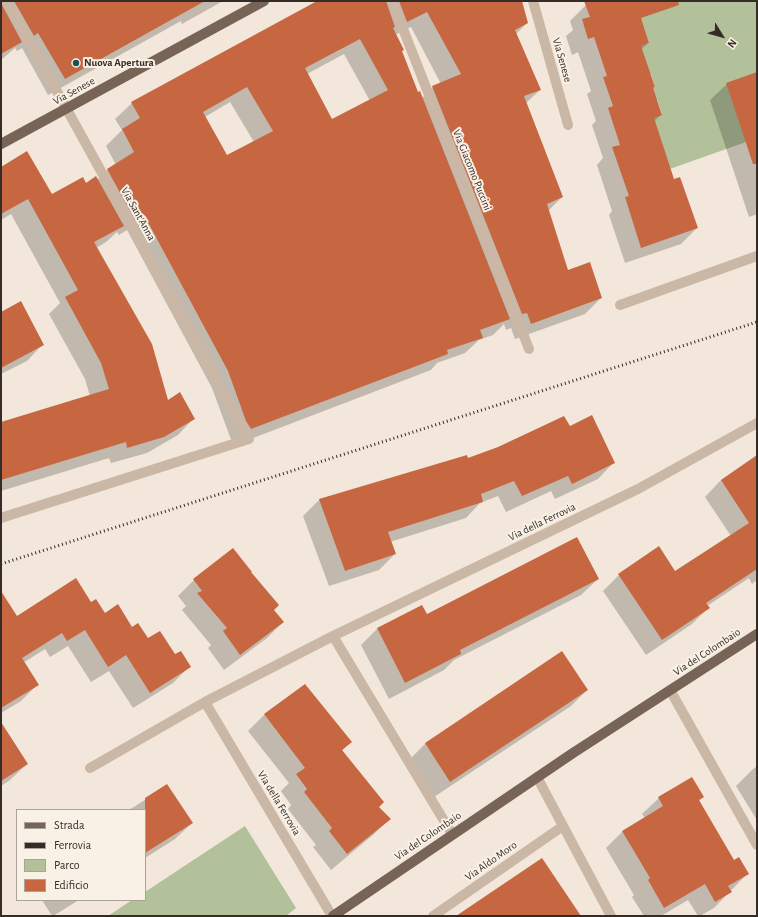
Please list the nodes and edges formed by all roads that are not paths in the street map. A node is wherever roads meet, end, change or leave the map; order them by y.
1 (7, 1) edge
2 (264, 1) edge
3 (392, 1) edge
4 (533, 1) edge
5 (67, 109) junction
6 (568, 125) dead end
7 (1, 144) edge
8 (757, 256) edge
9 (620, 305) dead end
10 (529, 349) dead end
11 (757, 423) edge
12 (1, 518) edge
13 (757, 634) edge
14 (333, 636) junction
15 (670, 690) junction
16 (205, 702) junction
17 (90, 768) dead end
18 (537, 777) junction
19 (563, 826) junction
20 (452, 834) junction
21 (757, 845) edge
22 (333, 916) edge
23 (433, 916) edge
24 (611, 916) edge

1 - 5 street, Via Sant'Anna
2 - 5 main road, Via Senese
3 - 10 street, Via Giacomo Puccini
4 - 6 street, Via Senese
5 - 7 main road, Via Senese
5 - 12 street, Via Sant'Anna
8 - 9 street
11 - 14 street, Via della Ferrovia
13 - 15 main road, Via del Colombaio
14 - 16 street, Via della Ferrovia
14 - 20 street
15 - 18 main road, Via del Colombaio
15 - 21 street, Via del Colombaio
16 - 17 street, Via della Ferrovia
16 - 22 street, Via della Ferrovia
18 - 19 street
18 - 20 main road, Via del Colombaio
19 - 23 street, Via Aldo Moro
19 - 24 street
20 - 22 main road, Via del Colombaio

